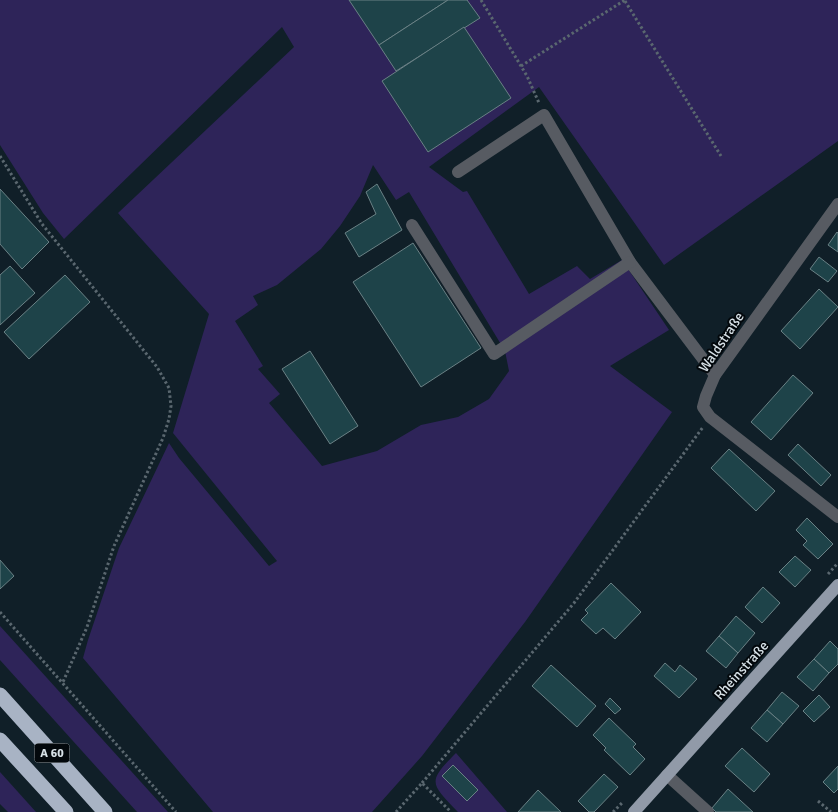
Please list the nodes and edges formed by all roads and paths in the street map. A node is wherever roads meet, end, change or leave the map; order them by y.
1 (481, 0) edge
2 (625, 0) edge
3 (521, 66) junction
4 (544, 115) junction
5 (0, 156) edge
6 (722, 156) dead end
7 (458, 172) dead end
8 (838, 204) edge
9 (412, 225) dead end
10 (630, 262) junction
11 (715, 375) junction
12 (707, 412) junction
13 (838, 517) edge
14 (838, 585) edge
15 (0, 612) edge
16 (63, 682) junction
17 (0, 695) edge
18 (0, 740) edge
19 (667, 775) junction
20 (422, 783) junction
21 (818, 801) dead end
22 (66, 812) edge
23 (105, 812) edge
24 (176, 812) edge
25 (396, 812) edge
26 (451, 812) edge
27 (634, 812) edge
28 (708, 812) edge
29 (831, 812) edge

1 - 3 path
2 - 3 path
2 - 6 path
3 - 4 path
4 - 7 street
4 - 10 street
5 - 16 path
8 - 11 street, Waldstraße
9 - 10 street
10 - 11 street
11 - 12 street, Waldstraße
12 - 13 street
12 - 20 path
14 - 19 main road, Rheinstraße
15 - 16 path
16 - 24 path
17 - 23 highway, A 60
18 - 22 highway, A 60
19 - 27 main road, Rheinstraße
19 - 28 street
20 - 25 path
20 - 26 path
21 - 29 path

